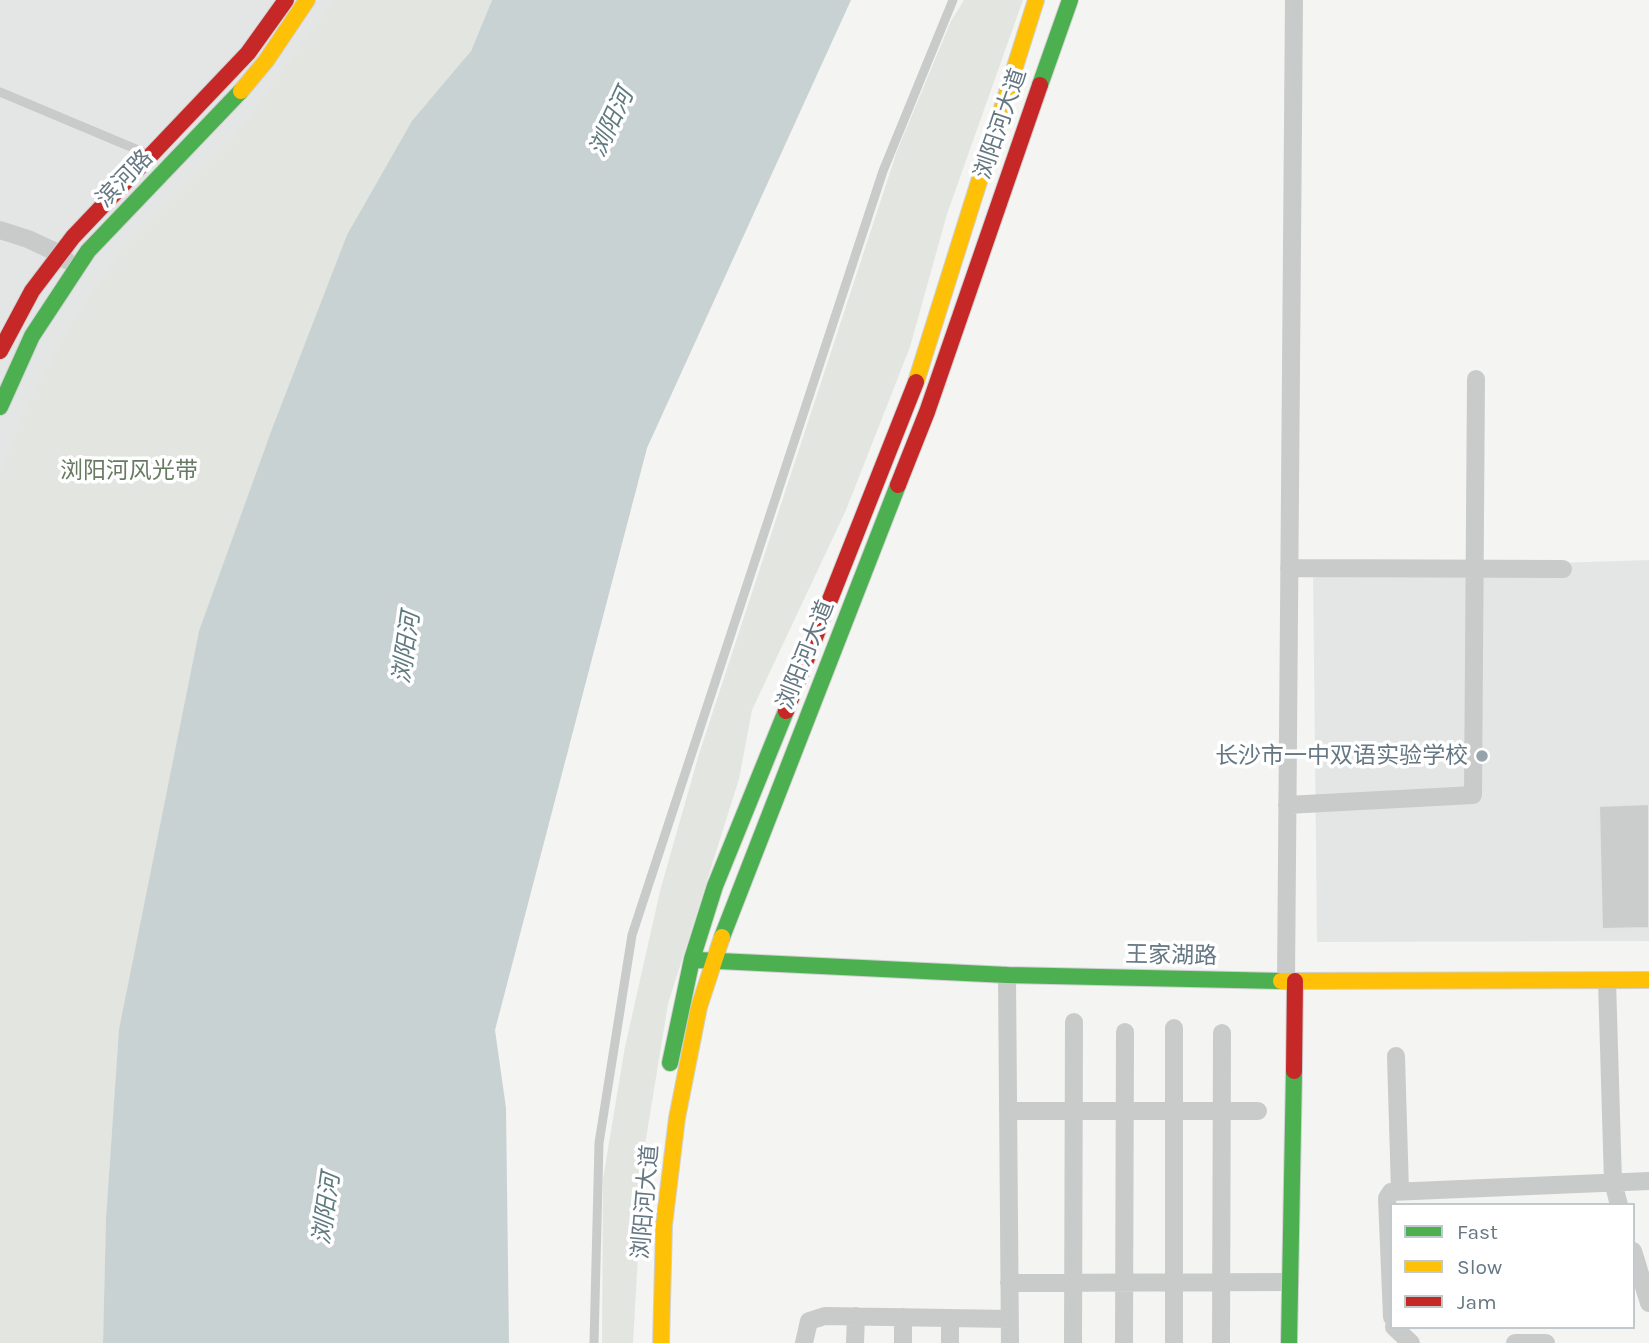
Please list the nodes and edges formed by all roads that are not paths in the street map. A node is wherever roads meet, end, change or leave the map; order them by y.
1 (286, 0) edge
2 (307, 0) edge
3 (953, 0) edge
4 (1036, 0) edge
5 (1070, 0) edge
6 (1294, 0) edge
7 (0, 92) edge
8 (152, 155) junction
9 (0, 230) edge
10 (60, 254) junction
11 (75, 269) junction
12 (0, 351) edge
13 (1476, 379) dead end
14 (0, 407) edge
15 (1289, 568) junction
16 (1475, 569) junction
17 (1563, 569) dead end
18 (1287, 805) junction
19 (692, 960) junction
20 (712, 961) junction
21 (1007, 975) junction
22 (1649, 980) edge
23 (1290, 981) junction
24 (1607, 981) junction
25 (1074, 1022) dead end
26 (1174, 1028) dead end
27 (1125, 1032) dead end
28 (1222, 1032) dead end
29 (1396, 1056) dead end
30 (1125, 1110) junction
31 (1175, 1110) junction
32 (1008, 1111) junction
33 (1073, 1111) junction
34 (1222, 1111) junction
35 (1258, 1111) dead end
36 (1649, 1181) edge
37 (1613, 1182) junction
38 (1400, 1191) junction
39 (1618, 1203) edge
40 (1635, 1258) edge
41 (1390, 1269) edge
42 (1290, 1282) junction
43 (1009, 1283) junction
44 (1074, 1283) junction
45 (1125, 1283) junction
46 (1175, 1283) junction
47 (1221, 1283) junction
48 (645, 1301) dead end
49 (1649, 1303) edge
50 (856, 1316) junction
51 (903, 1317) junction
52 (950, 1318) junction
53 (1009, 1319) junction
54 (1396, 1329) edge
55 (594, 1343) edge
56 (661, 1343) edge
57 (804, 1343) edge
58 (855, 1343) edge
59 (903, 1343) edge
60 (950, 1343) edge
61 (1010, 1343) edge
62 (1073, 1343) edge
63 (1124, 1343) edge
64 (1174, 1343) edge
65 (1220, 1343) edge
66 (1289, 1343) edge
67 (1411, 1343) edge
68 (1515, 1343) edge
69 (1546, 1343) edge

1 - 8 main road, 滨河路
2 - 11 main road, 滨河路
3 - 55 lane
4 - 19 main road, 浏阳河大道
5 - 20 main road, 浏阳河大道
6 - 15 street
7 - 8 lane
8 - 10 main road, 滨河路
9 - 10 street
10 - 11 street
10 - 12 main road, 滨河路
11 - 14 main road, 滨河路
13 - 16 street
15 - 16 street
15 - 18 street
16 - 17 street
16 - 18 street
18 - 23 street
19 - 20 main road, 王家湖路
19 - 48 main road, 浏阳河大道
20 - 21 main road, 王家湖路
20 - 56 main road, 浏阳河大道
21 - 23 main road, 王家湖路
21 - 32 street
22 - 24 main road, 王家湖路
23 - 24 main road, 王家湖路
23 - 42 main road
24 - 37 street
25 - 33 street
26 - 31 street
27 - 30 street
28 - 34 street
29 - 38 street
30 - 31 street
30 - 33 street
30 - 45 street
31 - 34 street
31 - 46 street
32 - 33 street
32 - 43 street
33 - 44 street
34 - 35 street
34 - 47 street
36 - 37 street
37 - 38 street
37 - 39 street
38 - 41 street
40 - 49 street
42 - 47 street
42 - 66 main road
43 - 44 street
43 - 53 street
44 - 45 street
44 - 62 street
45 - 46 street
45 - 63 street
46 - 47 street
46 - 64 street
47 - 65 street
50 - 51 street
50 - 57 street
50 - 58 street
51 - 52 street
51 - 59 street
52 - 53 street
52 - 60 street
53 - 61 street
54 - 67 street
68 - 69 street

